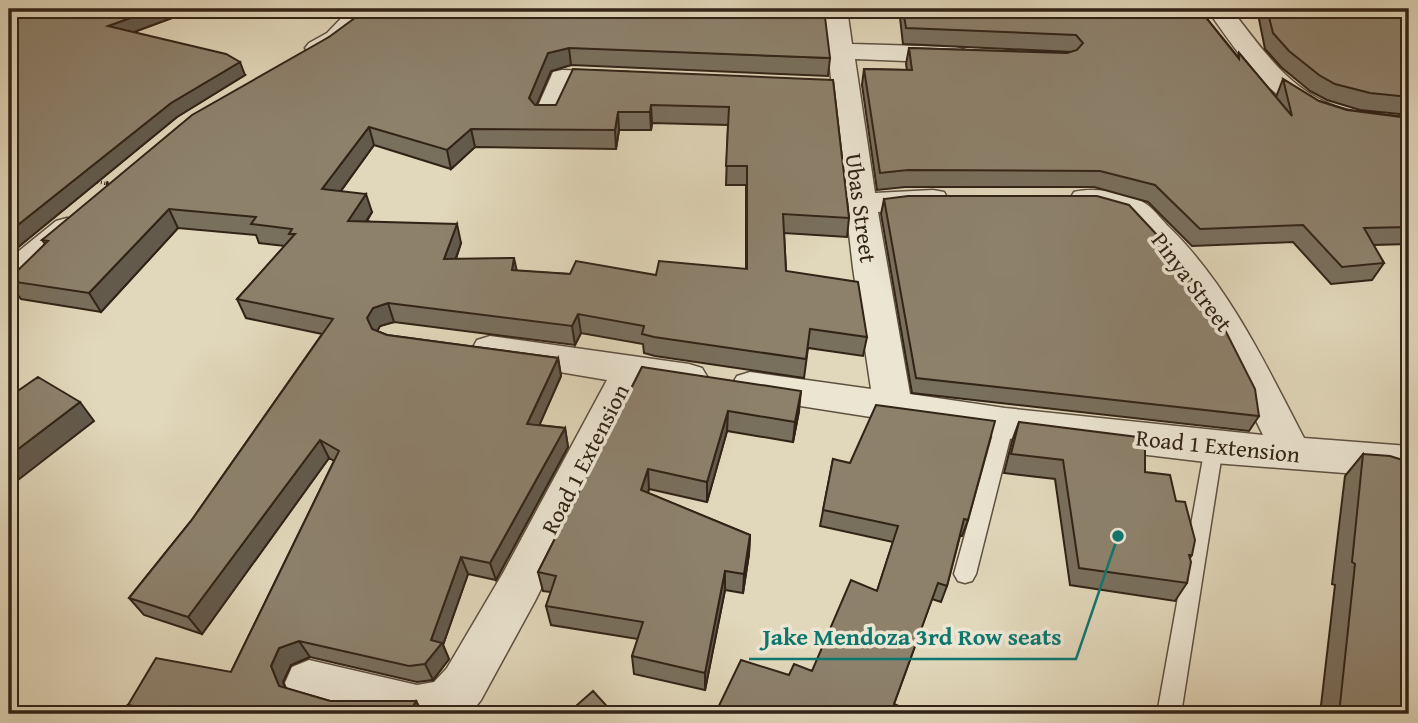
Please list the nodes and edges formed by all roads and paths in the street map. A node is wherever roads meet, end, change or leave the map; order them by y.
1 (363, 9) edge
2 (835, 9) edge
3 (1219, 9) edge
4 (842, 51) junction
5 (979, 56) edge
6 (300, 59) edge
7 (640, 79) edge
8 (548, 116) edge
9 (1409, 125) edge
10 (104, 183) dead end
11 (958, 199) edge
12 (1052, 199) edge
13 (861, 204) junction
14 (9, 276) edge
15 (460, 346) edge
16 (631, 370) junction
17 (893, 406) junction
18 (1005, 423) junction
19 (1214, 447) junction
20 (1292, 453) junction
21 (1409, 462) edge
22 (965, 574) dead end
23 (309, 683) dead end
24 (1169, 714) edge

1 - 6 street
2 - 4 street, Ubas Street
3 - 9 street
4 - 5 street
4 - 13 street, Ubas Street
7 - 8 street
10 - 14 street
11 - 13 street
12 - 20 street, Pinya Street
13 - 17 street, Ubas Street
15 - 16 street
16 - 17 street, Road 1 Extension
16 - 23 street, Road 1 Extension
17 - 18 street, Road 1 Extension
18 - 19 street, Road 1 Extension
18 - 22 lane
19 - 20 street, Road 1 Extension
19 - 24 lane
20 - 21 street, Road 1 Extension

